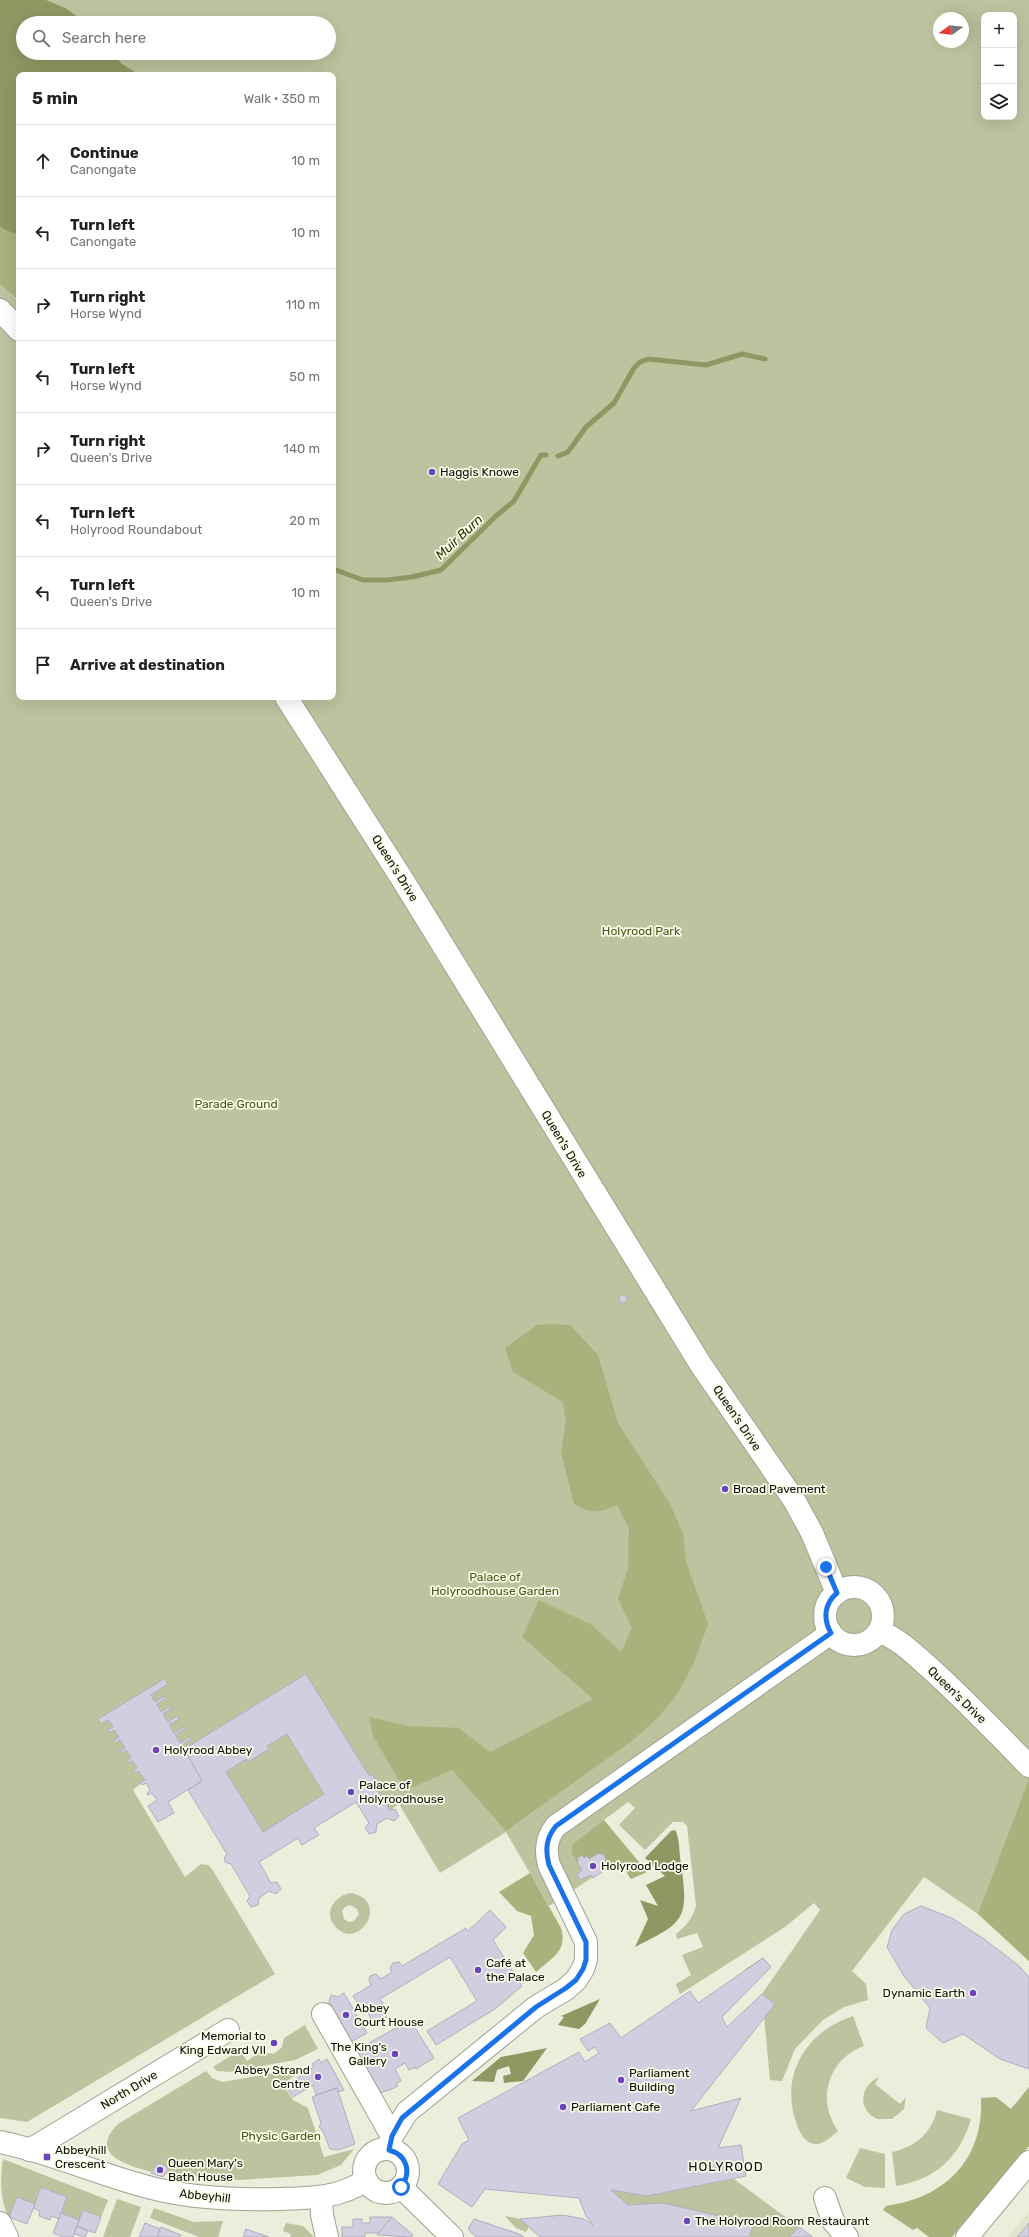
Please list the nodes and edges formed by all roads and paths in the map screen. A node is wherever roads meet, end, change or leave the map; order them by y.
1 (0, 310) edge
2 (16, 327) edge
3 (288, 700) edge
4 (837, 1593) junction
5 (879, 1631) junction
6 (831, 1633) junction
7 (1029, 1766) edge
8 (323, 2014) dead end
9 (228, 2030) dead end
10 (0, 2142) edge
11 (390, 2143) junction
12 (30, 2150) junction
13 (1029, 2162) edge
14 (366, 2180) junction
15 (401, 2187) junction
16 (321, 2197) junction
17 (825, 2198) dead end
18 (0, 2223) edge
19 (7, 2237) edge
20 (326, 2237) edge
21 (452, 2237) edge
22 (847, 2237) edge
23 (968, 2237) edge

1 - 2 street
3 - 4 street, Queen's Drive
4 - 5 street
4 - 6 street
5 - 6 street
5 - 7 street, Queen's Drive
6 - 11 street
8 - 11 street
9 - 12 street, North Drive
10 - 12 street, Abbeyhill
11 - 14 street
11 - 15 street
12 - 16 street, Abbeyhill
13 - 23 street
14 - 15 street
14 - 16 street, Abbeyhill
15 - 21 street
16 - 20 street
17 - 22 street
18 - 19 street

